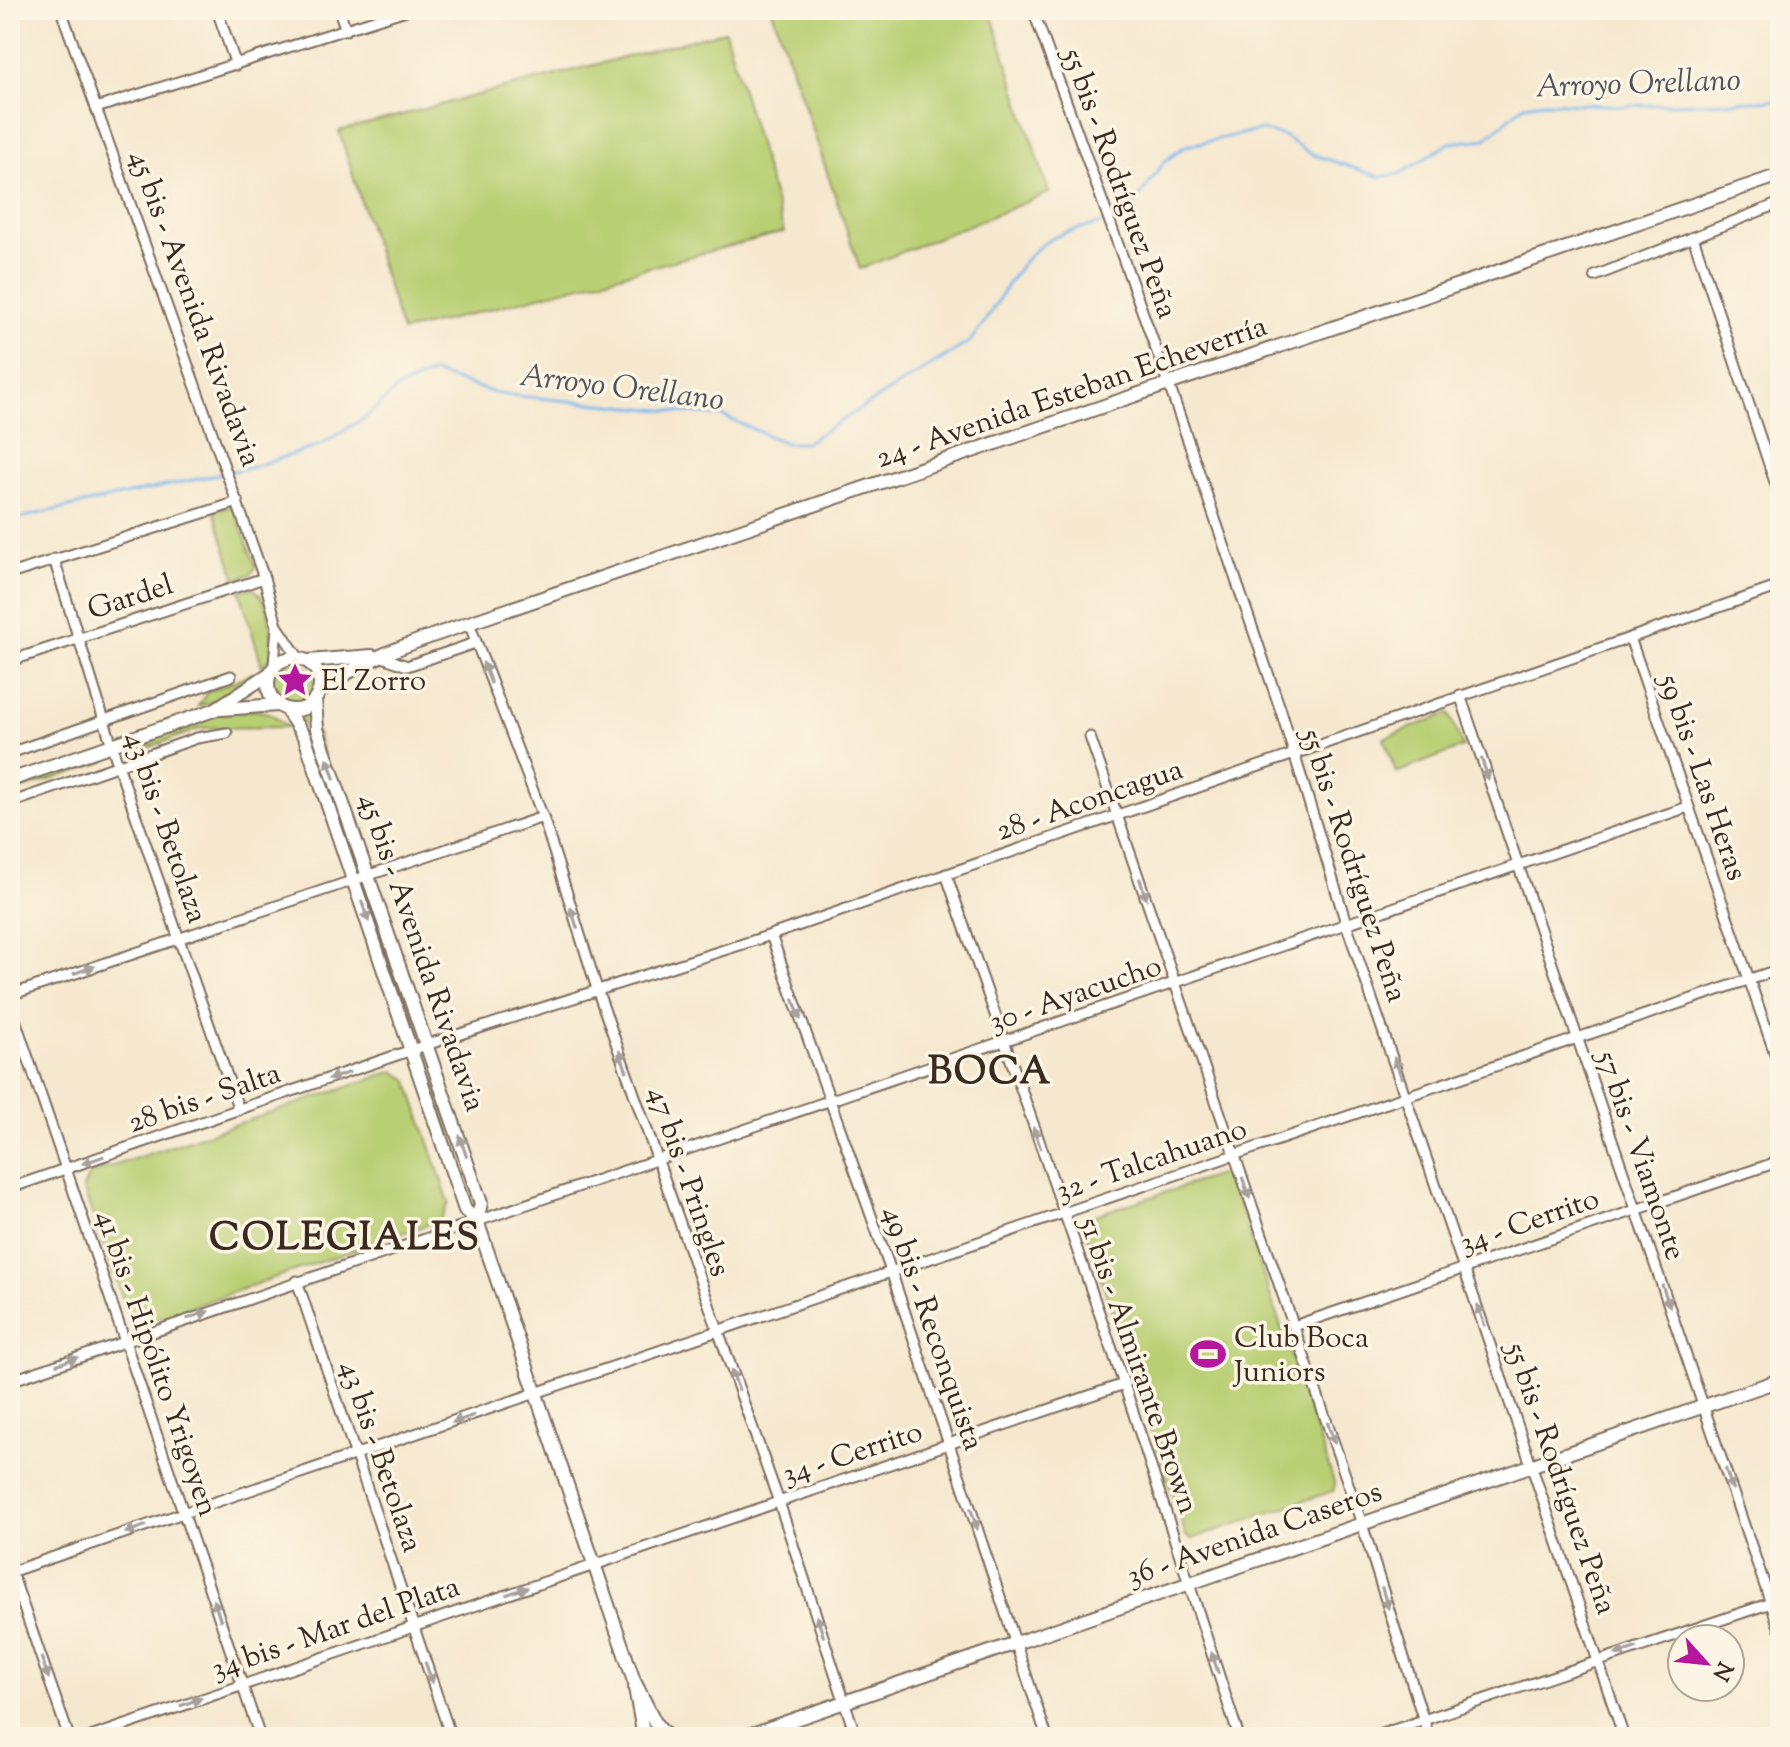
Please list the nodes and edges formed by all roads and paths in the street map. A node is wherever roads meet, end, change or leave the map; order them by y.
1 (61, 10) edge
2 (217, 10) edge
3 (339, 10) edge
4 (406, 10) edge
5 (1033, 10) edge
6 (346, 30) junction
7 (236, 65) junction
8 (96, 108) junction
9 (1780, 175) edge
10 (1780, 203) edge
11 (1693, 237) junction
12 (1595, 276) dead end
13 (1169, 385) junction
14 (1780, 497) edge
15 (238, 502) junction
16 (54, 559) junction
17 (10, 574) edge
18 (264, 578) junction
19 (1780, 586) edge
20 (469, 623) junction
21 (277, 626) junction
22 (81, 637) junction
23 (1630, 638) junction
24 (475, 643) junction
25 (379, 655) junction
26 (303, 659) junction
27 (10, 661) edge
28 (272, 670) junction
29 (231, 676) dead end
30 (1460, 695) junction
31 (317, 696) junction
32 (282, 707) junction
33 (214, 710) junction
34 (106, 718) junction
35 (227, 733) dead end
36 (1090, 737) dead end
37 (112, 745) junction
38 (1293, 752) junction
39 (10, 753) edge
40 (118, 765) junction
41 (10, 780) edge
42 (10, 803) edge
43 (1688, 807) junction
44 (1119, 815) junction
45 (543, 817) junction
46 (1518, 864) junction
47 (369, 874) junction
48 (946, 874) junction
49 (354, 879) junction
50 (1347, 926) junction
51 (771, 935) junction
52 (179, 938) junction
53 (1780, 969) edge
54 (1750, 979) junction
55 (1175, 985) junction
56 (598, 992) junction
57 (10, 995) edge
58 (10, 1005) edge
59 (1576, 1037) junction
60 (1004, 1043) junction
61 (429, 1044) junction
62 (413, 1050) junction
63 (1780, 1068) edge
64 (1408, 1096) junction
65 (830, 1103) junction
66 (239, 1110) junction
67 (1235, 1156) junction
68 (658, 1161) junction
69 (1780, 1161) edge
70 (66, 1170) junction
71 (10, 1188) edge
72 (1635, 1209) junction
73 (1063, 1213) junction
74 (477, 1221) junction
75 (1465, 1267) junction
76 (892, 1274) junction
77 (297, 1281) junction
78 (1294, 1326) junction
79 (717, 1331) junction
80 (124, 1341) junction
81 (1780, 1380) edge
82 (10, 1381) edge
83 (1124, 1384) junction
84 (536, 1394) junction
85 (1705, 1405) junction
86 (949, 1445) junction
87 (358, 1455) junction
88 (1534, 1468) junction
89 (779, 1502) junction
90 (183, 1513) junction
91 (1362, 1524) junction
92 (594, 1564) junction
93 (10, 1571) edge
94 (1188, 1583) junction
95 (1776, 1602) edge
96 (413, 1626) junction
97 (1780, 1630) edge
98 (1014, 1641) junction
99 (1598, 1660) junction
100 (634, 1681) junction
101 (242, 1683) junction
102 (844, 1700) junction
103 (1423, 1720) junction
104 (69, 1737) edge
105 (91, 1737) edge
106 (260, 1737) edge
107 (451, 1737) edge
108 (644, 1737) edge
109 (668, 1737) edge
110 (723, 1737) edge
111 (744, 1737) edge
112 (856, 1737) edge
113 (1047, 1737) edge
114 (1239, 1737) edge
115 (1373, 1737) edge
116 (1429, 1737) edge
117 (1624, 1737) edge

1 - 8 street, 45 bis - Avenida Rivadavia
2 - 7 street
3 - 6 street
4 - 6 street
5 - 13 street, 55 bis - Rodríguez Peña
6 - 7 street
7 - 8 street
8 - 15 street, 45 bis - Avenida Rivadavia
9 - 13 main road, 24 - Avenida Esteban Echeverría
10 - 11 street
11 - 12 street
11 - 14 street
13 - 20 main road, 24 - Avenida Esteban Echeverría
13 - 38 street, 55 bis - Rodríguez Peña
15 - 16 street
15 - 18 street, 45 bis - Avenida Rivadavia
16 - 17 street
16 - 22 street, 43 bis - Betolaza
18 - 21 street, 45 bis - Avenida Rivadavia
18 - 22 street, Gardel
19 - 23 street, 28 - Aconcagua
20 - 24 street, 47 bis - Pringles
20 - 25 main road, 24 - Avenida Esteban Echeverría
21 - 26 street, 45 bis - Avenida Rivadavia
21 - 28 street, 45 bis - Avenida Rivadavia
22 - 27 street, Gardel
22 - 34 street, 43 bis - Betolaza
23 - 30 street, 28 - Aconcagua
23 - 43 street, 59 bis - Las Heras
24 - 25 street, 24 - Avenida Esteban Echeverría
45 -> 24 street, 47 bis - Pringles
25 - 26 main road, 24 - Avenida Esteban Echeverría
25 - 31 main road, 24 - Avenida Esteban Echeverría
26 - 28 main road
26 - 31 main road
28 - 32 main road
28 - 33 main road
29 - 34 street
30 - 38 street, 28 - Aconcagua
30 -> 46 street, 57 bis - Viamonte
31 - 32 main road
47 -> 31 main road, 45 bis - Avenida Rivadavia
32 - 33 main road
32 - 49 main road, 45 bis - Avenida Rivadavia
33 - 37 main road
34 - 37 street, 43 bis - Betolaza
34 - 39 street
35 - 40 street
36 - 44 street
37 - 40 street, 43 bis - Betolaza
37 - 41 main road
38 - 44 street, 28 - Aconcagua
38 - 50 street, 55 bis - Rodríguez Peña
40 - 42 street
40 - 52 street, 43 bis - Betolaza
43 - 46 street, 30 - Ayacucho
43 - 54 street, 59 bis - Las Heras
44 - 48 street, 28 - Aconcagua
44 -> 55 street
45 - 47 street
56 -> 45 street, 47 bis - Pringles
46 - 50 street, 30 - Ayacucho
46 - 59 street, 57 bis - Viamonte
47 - 49 street
47 - 61 main road, 45 bis - Avenida Rivadavia
48 - 51 street, 28 - Aconcagua
48 - 60 street, 51 bis - Almirante Brown
49 - 52 street
49 -> 62 main road, 45 bis - Avenida Rivadavia
50 - 55 street, 30 - Ayacucho
64 -> 50 street, 55 bis - Rodríguez Peña
51 - 56 street, 28 - Aconcagua
51 -> 65 street, 49 bis - Reconquista
57 -> 52 street
52 - 66 street, 43 bis - Betolaza
53 - 54 street, 32 - Talcahuano
54 - 59 street, 32 - Talcahuano
54 - 63 street, 59 bis - Las Heras
55 - 60 street, 30 - Ayacucho
55 - 67 street
56 - 61 street, 28 - Aconcagua
68 -> 56 street, 47 bis - Pringles
58 - 70 street, 41 bis - Hipólito Yrigoyen
59 - 64 street, 32 - Talcahuano
59 - 72 street, 57 bis - Viamonte
60 - 65 street, 30 - Ayacucho
73 -> 60 street, 51 bis - Almirante Brown
61 - 62 street, 28 - Aconcagua
74 -> 61 main road, 45 bis - Avenida Rivadavia
62 -> 66 street, 28 bis - Salta
62 - 74 main road, 45 bis - Avenida Rivadavia
64 - 67 street, 32 - Talcahuano
64 - 75 street, 55 bis - Rodríguez Peña
65 - 68 street, 30 - Ayacucho
65 - 76 street, 49 bis - Reconquista
66 -> 70 street, 28 bis - Salta
67 - 73 street, 32 - Talcahuano
67 -> 78 street
68 - 74 street, 30 - Ayacucho
68 - 79 street, 47 bis - Pringles
69 - 72 street, 34 - Cerrito
70 - 71 street, 28 bis - Salta
70 - 80 street, 41 bis - Hipólito Yrigoyen
72 - 75 street, 34 - Cerrito
72 -> 85 street, 57 bis - Viamonte
73 - 76 street, 32 - Talcahuano
73 - 83 street, 51 bis - Almirante Brown
74 - 77 street, 30 - Ayacucho
74 - 84 main road, 45 bis - Avenida Rivadavia
75 - 78 street, 34 - Cerrito
88 -> 75 street, 55 bis - Rodríguez Peña
76 - 79 street, 32 - Talcahuano
76 - 86 street, 49 bis - Reconquista
80 -> 77 street, 30 - Ayacucho
77 - 87 street, 43 bis - Betolaza
78 -> 91 street
79 - 84 street, 32 - Talcahuano
89 -> 79 street, 47 bis - Pringles
82 -> 80 street, 30 - Ayacucho
80 - 90 street, 41 bis - Hipólito Yrigoyen
81 - 85 main road, 36 - Avenida Caseros
83 - 86 street, 34 - Cerrito
83 - 94 street, 51 bis - Almirante Brown
84 -> 87 street, 32 - Talcahuano
84 - 92 main road, 45 bis - Avenida Rivadavia
85 - 88 main road, 36 - Avenida Caseros
85 -> 95 street, 57 bis - Viamonte
86 - 89 street, 34 - Cerrito
86 -> 98 street, 49 bis - Reconquista
87 - 90 street, 32 - Talcahuano
87 - 96 street, 43 bis - Betolaza
88 - 91 main road, 36 - Avenida Caseros
88 - 99 street, 55 bis - Rodríguez Peña
89 - 92 street, 34 - Cerrito
102 -> 89 street, 47 bis - Pringles
90 -> 93 street, 32 - Talcahuano
101 -> 90 street, 41 bis - Hipólito Yrigoyen
91 - 94 main road, 36 - Avenida Caseros
91 -> 103 street
96 -> 92 street, 34 bis - Mar del Plata
92 - 100 main road, 45 bis - Avenida Rivadavia
93 -> 104 street
94 - 98 main road, 36 - Avenida Caseros
114 -> 94 street, 51 bis - Almirante Brown
95 - 97 street, 57 bis - Viamonte
95 -> 99 street
96 - 101 street, 34 bis - Mar del Plata
96 -> 107 street, 43 bis - Betolaza
98 - 102 main road, 36 - Avenida Caseros
98 - 113 street, 49 bis - Reconquista
99 - 103 street
99 - 117 street, 55 bis - Rodríguez Peña
100 - 108 main road, 45 bis - Avenida Rivadavia
100 - 109 main road, 45 bis - Avenida Rivadavia
105 -> 101 street, 34 bis - Mar del Plata
101 - 106 street, 41 bis - Hipólito Yrigoyen
102 - 111 main road, 36 - Avenida Caseros
102 - 112 street, 47 bis - Pringles
103 - 115 street
103 - 116 street
110 - 111 main road, 36 - Avenida Caseros

